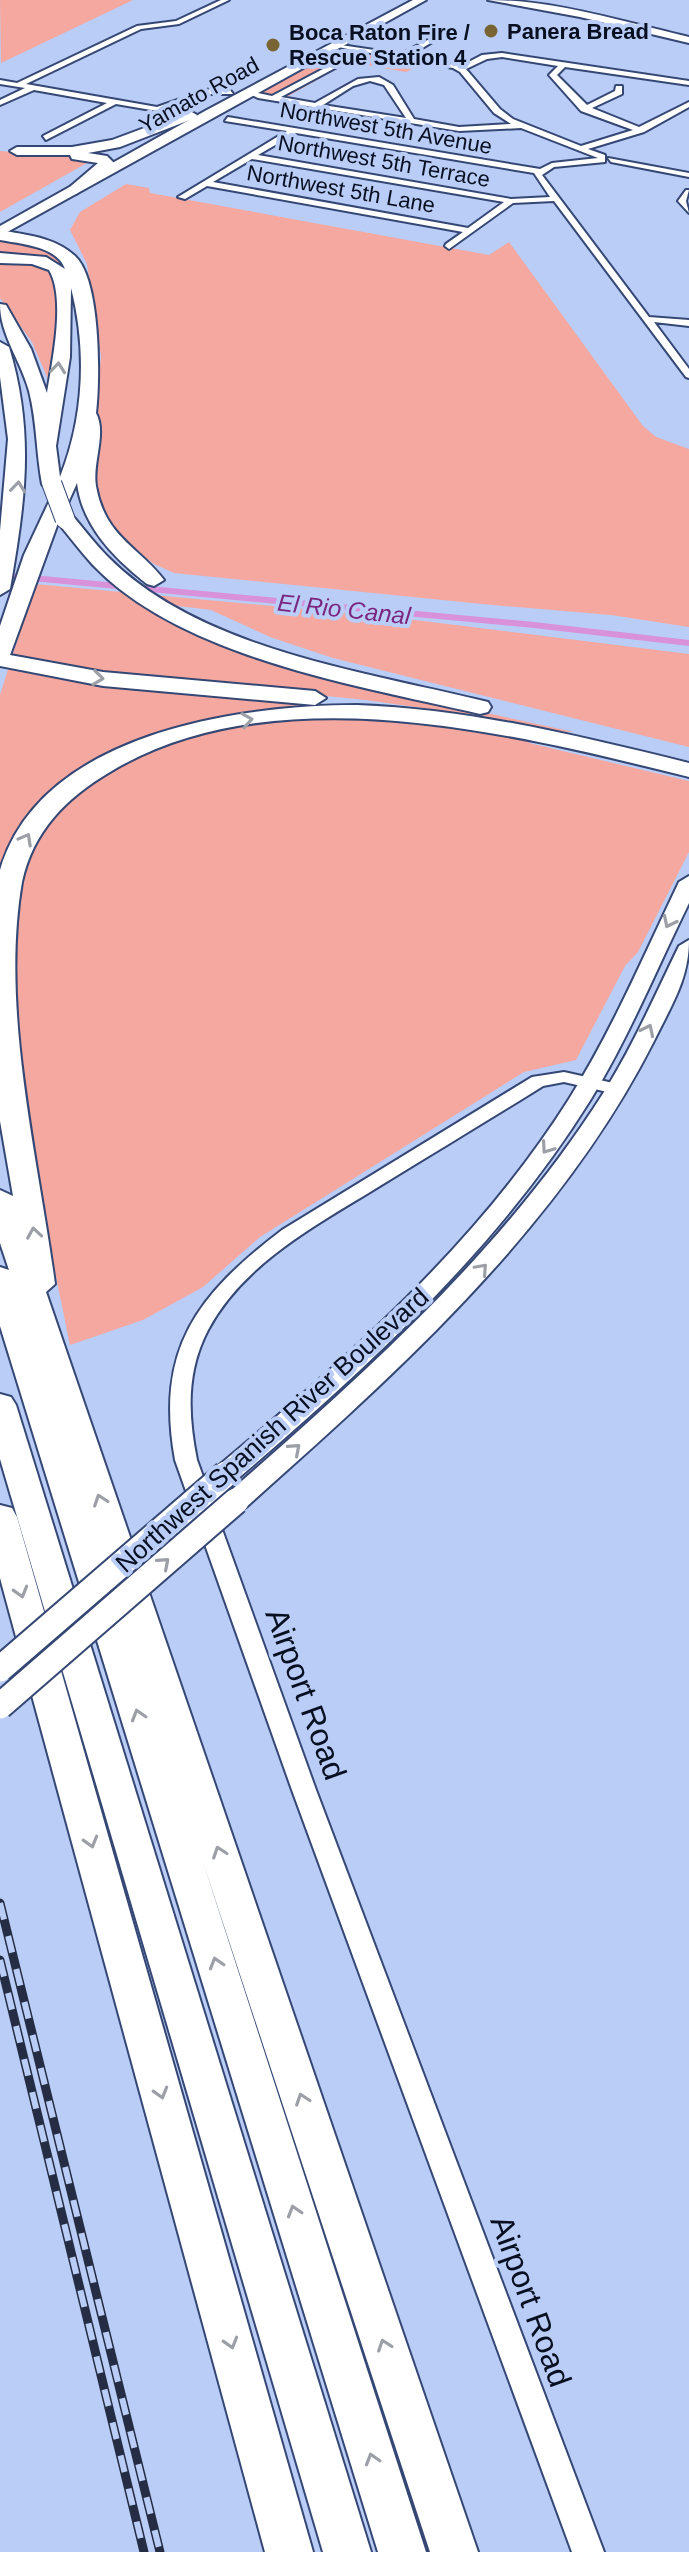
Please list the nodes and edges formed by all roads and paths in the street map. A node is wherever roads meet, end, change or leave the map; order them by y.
1 (226, 0) edge
2 (406, 0) edge
3 (421, 0) edge
4 (492, 0) edge
5 (518, 0) edge
6 (369, 18) junction
7 (437, 37) dead end
8 (689, 38) edge
9 (341, 42) junction
10 (320, 44) junction
11 (364, 50) junction
12 (403, 56) junction
13 (564, 64) junction
14 (279, 66) junction
15 (297, 67) junction
16 (461, 69) junction
17 (0, 82) edge
18 (689, 83) edge
19 (18, 85) junction
20 (260, 86) junction
21 (32, 88) junction
22 (619, 88) dead end
23 (230, 92) junction
24 (274, 98) junction
25 (114, 102) junction
26 (0, 103) edge
27 (689, 104) edge
28 (316, 106) junction
29 (584, 109) junction
30 (195, 117) junction
31 (228, 119) dead end
32 (412, 122) junction
33 (520, 126) junction
34 (295, 130) junction
35 (641, 130) junction
36 (46, 138) dead end
37 (579, 149) junction
38 (0, 150) edge
39 (17, 151) junction
40 (251, 156) junction
41 (605, 159) junction
42 (105, 160) junction
43 (538, 171) junction
44 (689, 175) edge
45 (205, 183) junction
46 (76, 189) junction
47 (689, 192) edge
48 (182, 197) dead end
49 (554, 199) junction
50 (511, 201) junction
51 (689, 211) edge
52 (0, 219) edge
53 (20, 221) junction
54 (470, 231) junction
55 (0, 234) edge
56 (43, 243) junction
57 (449, 246) dead end
58 (0, 258) edge
59 (0, 309) edge
60 (646, 319) junction
61 (689, 323) edge
62 (0, 347) edge
63 (689, 375) edge
64 (0, 413) edge
65 (88, 415) junction
66 (47, 445) junction
67 (0, 495) edge
68 (7, 589) edge
69 (7, 659) edge
70 (478, 723) junction
71 (595, 734) junction
72 (683, 754) edge
73 (689, 770) edge
74 (689, 882) edge
75 (689, 946) edge
76 (589, 1082) junction
77 (616, 1089) junction
78 (0, 1199) edge
79 (0, 1277) edge
80 (46, 1338) junction
81 (0, 1405) edge
82 (0, 1517) edge
83 (0, 1669) edge
84 (0, 1706) edge
85 (289, 2552) edge
86 (347, 2552) edge
87 (402, 2552) edge
88 (454, 2552) edge
89 (588, 2552) edge

1 - 19 street
2 - 6 main road, Yamato Road
3 - 9 main road, Yamato Road
4 - 8 street
5 - 8 street
6 - 9 main road
6 - 10 main road, Yamato Road
7 - 12 street
9 - 11 street
9 - 15 main road, Yamato Road
10 - 14 main road, Yamato Road
10 - 15 main road
11 - 12 street
11 - 24 street
12 - 16 street
13 - 16 street
13 - 18 street
13 - 29 street
14 - 20 main road
14 - 23 main road, Yamato Road
15 - 20 main road, Yamato Road
16 - 33 street
17 - 19 street
19 - 21 street
20 - 24 street
20 - 30 main road, Yamato Road
21 - 25 street
21 - 26 street
22 - 29 street
23 - 25 street
23 - 30 main road, Yamato Road
24 - 28 street
25 - 36 street
27 - 35 street
28 - 32 street
28 - 32 street
29 - 35 street
30 - 39 highway
30 - 42 main road, Yamato Road
30 - 46 main road, Yamato Road
31 - 34 street, Northwest 5th Avenue
32 - 33 street
33 - 37 street
34 - 40 street
34 - 43 street, Northwest 5th Avenue
35 - 37 street
37 - 41 street
38 - 39 highway
39 - 42 highway
40 - 45 street
40 - 50 street, Northwest 5th Terrace
41 - 43 street, Northwest 5th Avenue
41 - 44 street
42 - 46 highway
42 - 52 main road, Yamato Road
43 - 49 street
45 - 48 street
45 - 54 street, Northwest 5th Lane
46 - 53 main road, Yamato Road
47 - 51 street
49 - 50 street, Northwest 5th Terrace
49 - 60 street
50 - 54 street
53 - 55 main road, Yamato Road
53 - 56 highway
54 - 57 street
55 - 56 highway
56 - 65 highway
66 -> 58 highway
59 - 66 highway
60 - 61 street
60 - 63 street
68 -> 62 highway
64 - 67 highway
65 - 68 highway
65 - 71 highway
66 - 71 highway, bridge
68 - 69 highway
69 -> 70 highway
70 - 73 highway
80 -> 70 highway
71 - 72 highway
74 -> 76 main road, Northwest Spanish River Boulevard
77 -> 75 main road, Northwest Spanish River Boulevard
76 - 77 street, Airport Road
76 -> 83 main road, Northwest Spanish River Boulevard, bridge
76 - 89 street, Airport Road
84 -> 77 main road, Northwest Spanish River Boulevard, bridge
78 - 80 highway
87 -> 79 highway
88 -> 80 highway
81 - 86 highway
82 -> 85 highway

